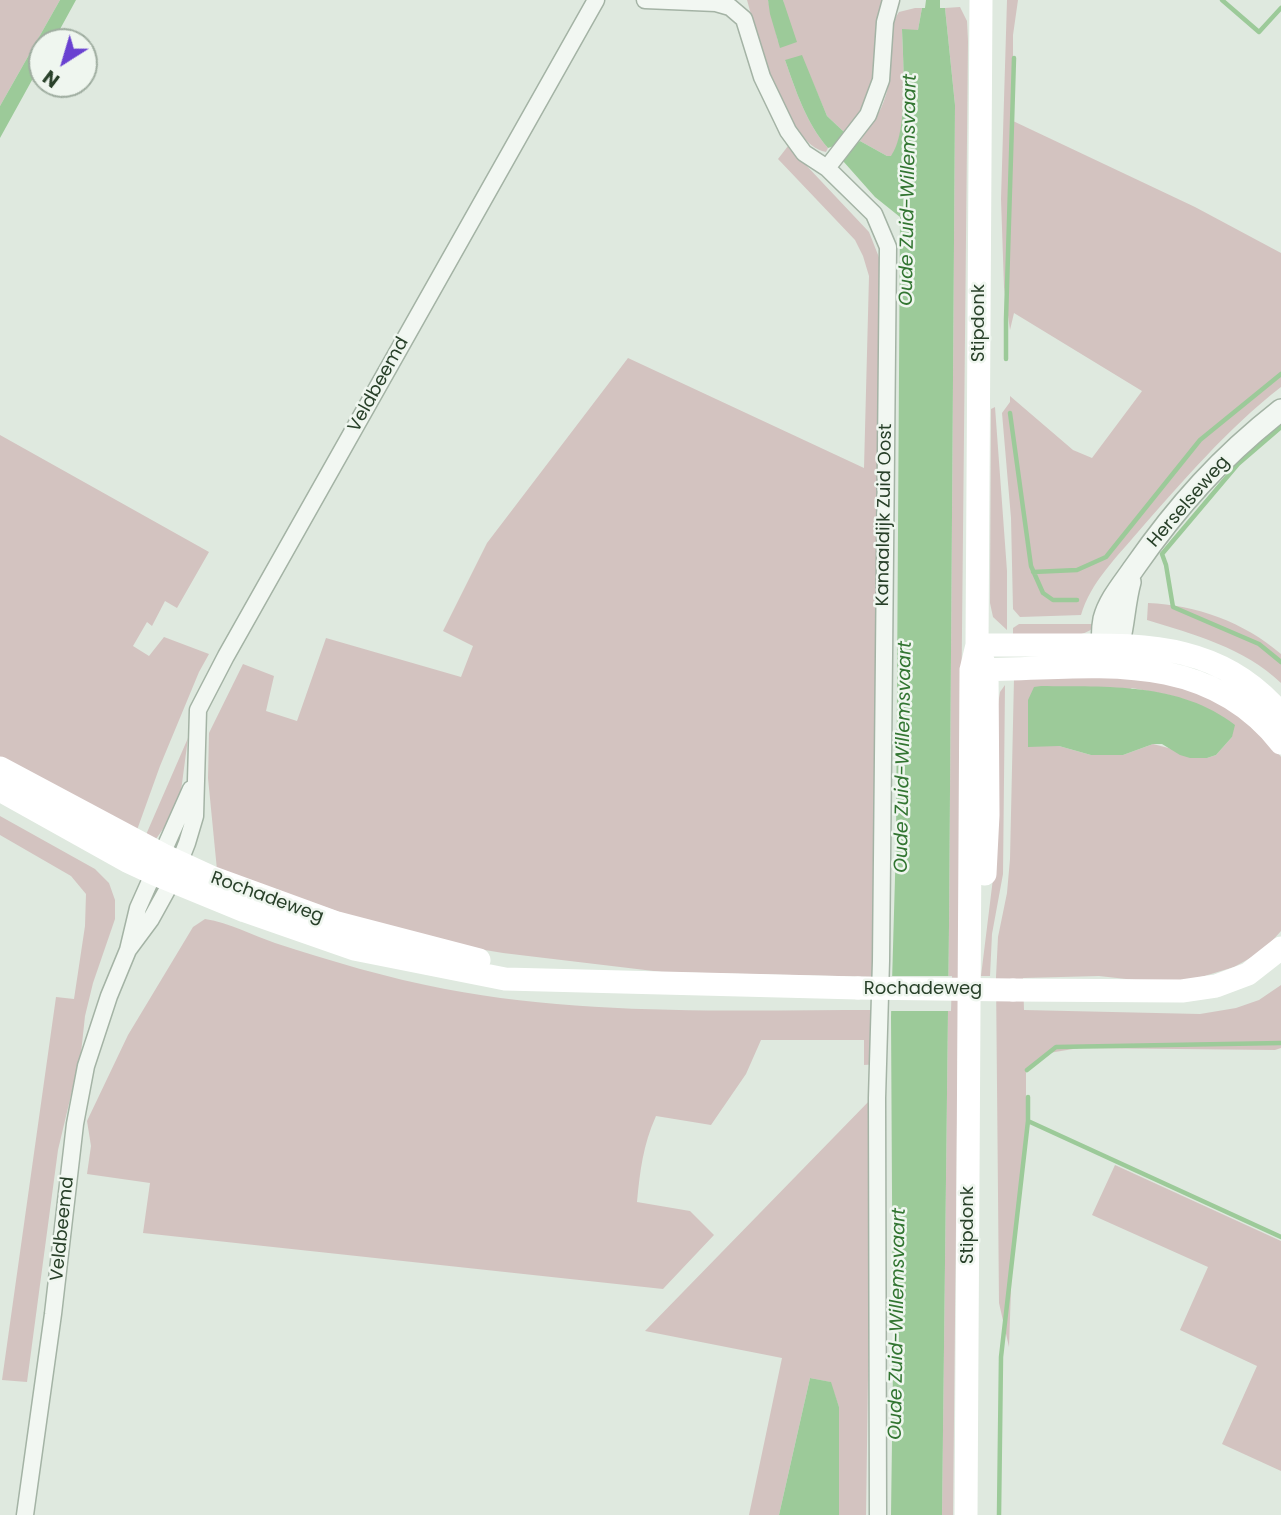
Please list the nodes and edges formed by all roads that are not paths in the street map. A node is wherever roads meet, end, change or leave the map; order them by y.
1 (596, 0) edge
2 (645, 0) edge
3 (891, 0) edge
4 (981, 0) edge
5 (827, 168) junction
6 (1281, 410) edge
7 (977, 645) junction
8 (1111, 645) junction
9 (1111, 667) junction
10 (979, 670) junction
11 (1281, 714) edge
12 (1281, 743) edge
13 (0, 768) edge
14 (0, 790) edge
15 (168, 868) junction
16 (1281, 948) edge
17 (25, 1515) edge
18 (878, 1515) edge
19 (966, 1515) edge

1 - 15 street, Veldbeemd
2 - 5 street, Kanaaldijk Zuid Oost
3 - 5 street
4 - 7 main road, Stipdonk
5 - 18 street, Kanaaldijk Zuid Oost
6 - 8 street, Herselseweg
7 - 8 main road
7 - 10 main road, Stipdonk
8 - 9 street
8 - 11 main road
9 - 10 main road
9 - 12 main road
10 - 19 main road, Stipdonk
13 - 15 main road, Rochadeweg
14 - 15 main road, Rochadeweg
15 - 16 main road, Rochadeweg, bridge
15 - 17 street, Veldbeemd

